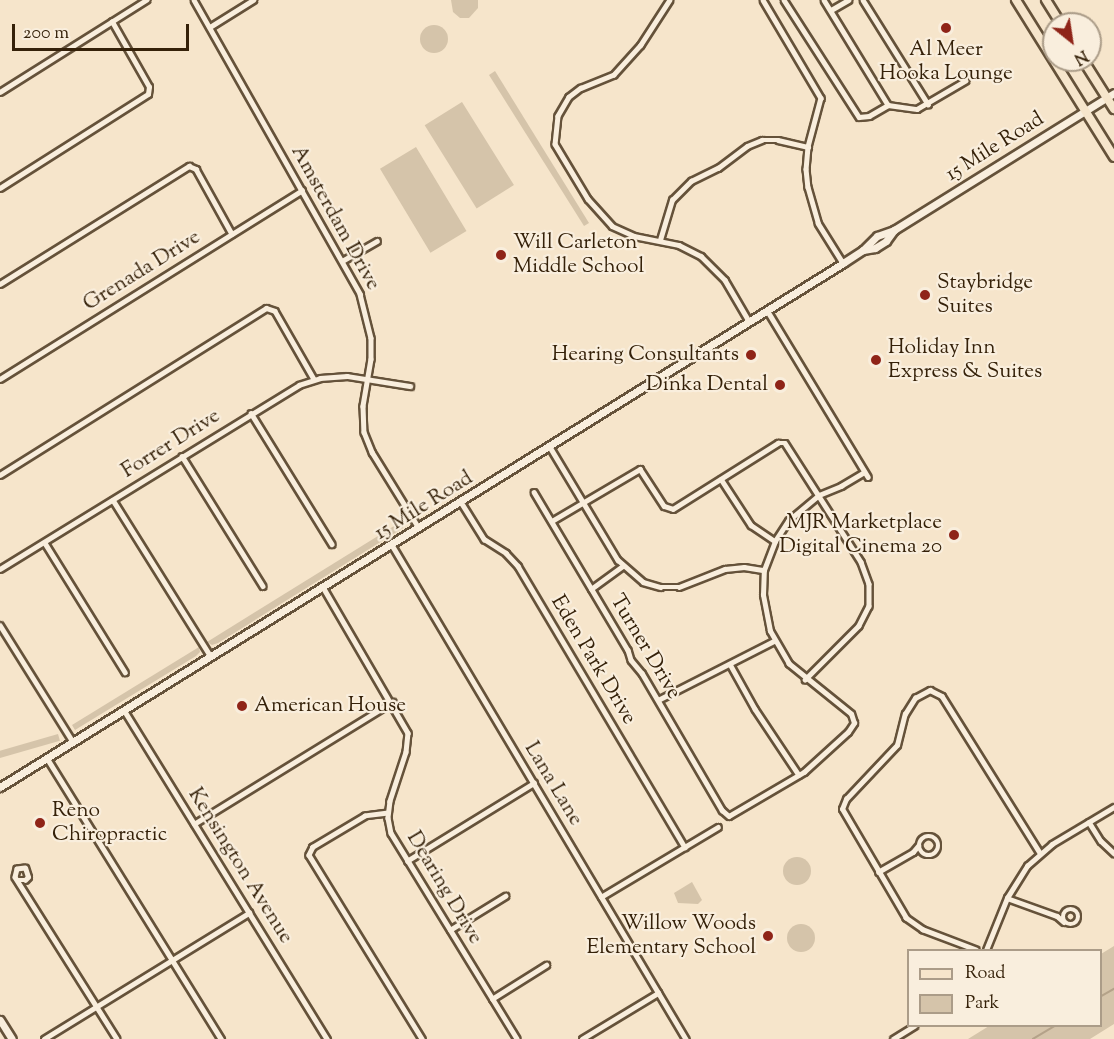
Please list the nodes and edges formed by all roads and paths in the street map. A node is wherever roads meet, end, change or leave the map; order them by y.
1 (146, 0) edge
2 (195, 0) edge
3 (253, 0) edge
4 (670, 0) edge
5 (763, 0) edge
6 (784, 0) edge
7 (824, 0) edge
8 (848, 0) edge
9 (863, 0) edge
10 (1016, 0) edge
11 (831, 10) junction
12 (112, 22) junction
13 (210, 27) junction
14 (1092, 72) edge
15 (965, 81) dead end
16 (0, 92) edge
17 (1110, 95) edge
18 (928, 104) junction
19 (888, 105) junction
20 (1114, 109) edge
21 (1085, 111) junction
22 (808, 147) junction
23 (1114, 157) edge
24 (0, 188) edge
25 (302, 190) junction
26 (232, 234) junction
27 (660, 240) junction
28 (377, 241) dead end
29 (342, 261) junction
30 (843, 262) junction
31 (0, 284) edge
32 (767, 310) junction
33 (749, 321) junction
34 (368, 379) junction
35 (0, 380) edge
36 (314, 380) junction
37 (410, 386) dead end
38 (251, 413) junction
39 (550, 447) junction
40 (182, 456) junction
41 (864, 471) junction
42 (0, 475) edge
43 (868, 477) dead end
44 (721, 479) junction
45 (534, 492) dead end
46 (819, 495) junction
47 (113, 500) junction
48 (461, 502) junction
49 (583, 502) junction
50 (552, 521) junction
51 (419, 528) junction
52 (774, 541) junction
53 (45, 543) junction
54 (332, 544) dead end
55 (392, 545) junction
56 (623, 566) junction
57 (0, 569) edge
58 (764, 570) junction
59 (263, 586) dead end
60 (323, 587) junction
61 (591, 589) junction
62 (0, 625) edge
63 (774, 641) junction
64 (211, 657) junction
65 (730, 664) junction
66 (125, 672) dead end
67 (805, 680) junction
68 (658, 700) junction
69 (392, 702) junction
70 (124, 710) junction
71 (73, 742) junction
72 (47, 758) junction
73 (799, 775) junction
74 (534, 783) junction
75 (0, 787) edge
76 (1114, 807) edge
77 (388, 813) junction
78 (1089, 822) junction
79 (194, 824) junction
80 (718, 827) dead end
81 (919, 844) junction
82 (685, 847) junction
83 (921, 851) junction
84 (913, 852) junction
85 (1040, 853) junction
86 (1114, 853) edge
87 (407, 861) junction
88 (878, 872) junction
89 (27, 879) junction
90 (18, 880) junction
91 (24, 888) junction
92 (505, 896) dead end
93 (601, 897) junction
94 (1007, 898) junction
95 (1065, 912) junction
96 (249, 913) junction
97 (1057, 916) junction
98 (1064, 922) junction
99 (450, 930) junction
100 (971, 949) edge
101 (987, 949) edge
102 (172, 961) junction
103 (546, 965) dead end
104 (658, 993) junction
105 (492, 999) junction
106 (97, 1007) junction
107 (0, 1020) edge
108 (912, 1027) edge
109 (12, 1039) edge
110 (44, 1039) edge
111 (117, 1039) edge
112 (221, 1039) edge
113 (327, 1039) edge
114 (422, 1039) edge
115 (517, 1039) edge
116 (582, 1039) edge
117 (686, 1039) edge
118 (893, 1039) edge

1 - 12 street
2 - 13 street, Amsterdam Drive
3 - 13 street
4 - 27 street
5 - 22 street
6 - 19 street
7 - 11 street
8 - 11 street
9 - 18 street
10 - 21 main road
11 - 19 street
12 - 16 street
12 - 24 street
13 - 25 street, Amsterdam Drive
14 - 17 main road
15 - 18 street
17 - 20 main road
17 - 21 main road, 15 Mile Road
18 - 19 street
21 - 23 main road
21 - 30 main road, 15 Mile Road
22 - 27 street
22 - 30 street
25 - 26 street, Grenada Drive
25 - 29 street, Amsterdam Drive
26 - 31 street
26 - 35 street, Grenada Drive
27 - 33 street
28 - 29 street
29 - 34 street, Amsterdam Drive
30 - 32 main road, 15 Mile Road
32 - 33 main road, 15 Mile Road
32 - 41 street
33 - 39 main road, 15 Mile Road
34 - 36 street, Forrer Drive
34 - 37 street, Forrer Drive
34 - 51 street, Amsterdam Drive
36 - 38 street, Forrer Drive
36 - 42 street
38 - 40 street, Forrer Drive
38 - 54 street
39 - 48 main road, 15 Mile Road
39 - 49 street
40 - 47 street, Forrer Drive
40 - 59 street
41 - 43 street
41 - 46 street
44 - 46 street
44 - 49 street
44 - 52 street
45 - 50 street, Turner Drive
46 - 52 street
46 - 67 street
47 - 53 street, Forrer Drive
47 - 64 street
48 - 51 main road, 15 Mile Road
48 - 82 street, Eden Park Drive
49 - 50 street
49 - 56 street
50 - 61 street, Turner Drive
51 - 55 main road, 15 Mile Road
52 - 58 street
53 - 57 street, Forrer Drive
53 - 66 street
55 - 60 main road, 15 Mile Road
55 - 74 street, Lana Lane
56 - 58 street
56 - 61 street
58 - 63 street
60 - 64 main road, 15 Mile Road
60 - 69 street, Dearing Drive
61 - 68 street, Turner Drive
62 - 71 street
63 - 65 street
63 - 67 street
64 - 70 main road, 15 Mile Road
65 - 68 street
65 - 73 street
67 - 73 street
68 - 73 street, Turner Drive
69 - 77 street, Dearing Drive
69 - 79 street
70 - 71 main road, 15 Mile Road
70 - 79 street, Kensington Avenue
71 - 72 main road, 15 Mile Road
72 - 75 main road, 15 Mile Road
72 - 102 street
74 - 87 street
74 - 93 street, Lana Lane
76 - 78 street
77 - 87 street, Dearing Drive
77 - 114 street
78 - 85 street
78 - 86 street
79 - 96 street, Kensington Avenue
80 - 82 street
81 - 83 street
81 - 83 street
81 - 84 street
82 - 93 street
83 - 84 street
84 - 88 street
85 - 88 street
85 - 94 street
87 - 99 street, Dearing Drive
88 - 100 street
89 - 90 street
89 - 90 street
89 - 91 street
90 - 91 street
91 - 106 street
92 - 99 street
93 - 104 street, Lana Lane
94 - 97 street
94 - 101 street
95 - 97 street
95 - 98 street
95 - 98 street
96 - 102 street
96 - 113 street, Kensington Avenue
97 - 98 street
99 - 105 street, Dearing Drive
102 - 106 street
102 - 112 street
103 - 105 street
104 - 116 street
104 - 117 street, Lana Lane
105 - 115 street, Dearing Drive
106 - 110 street
106 - 111 street
107 - 109 main road
108 - 118 street

